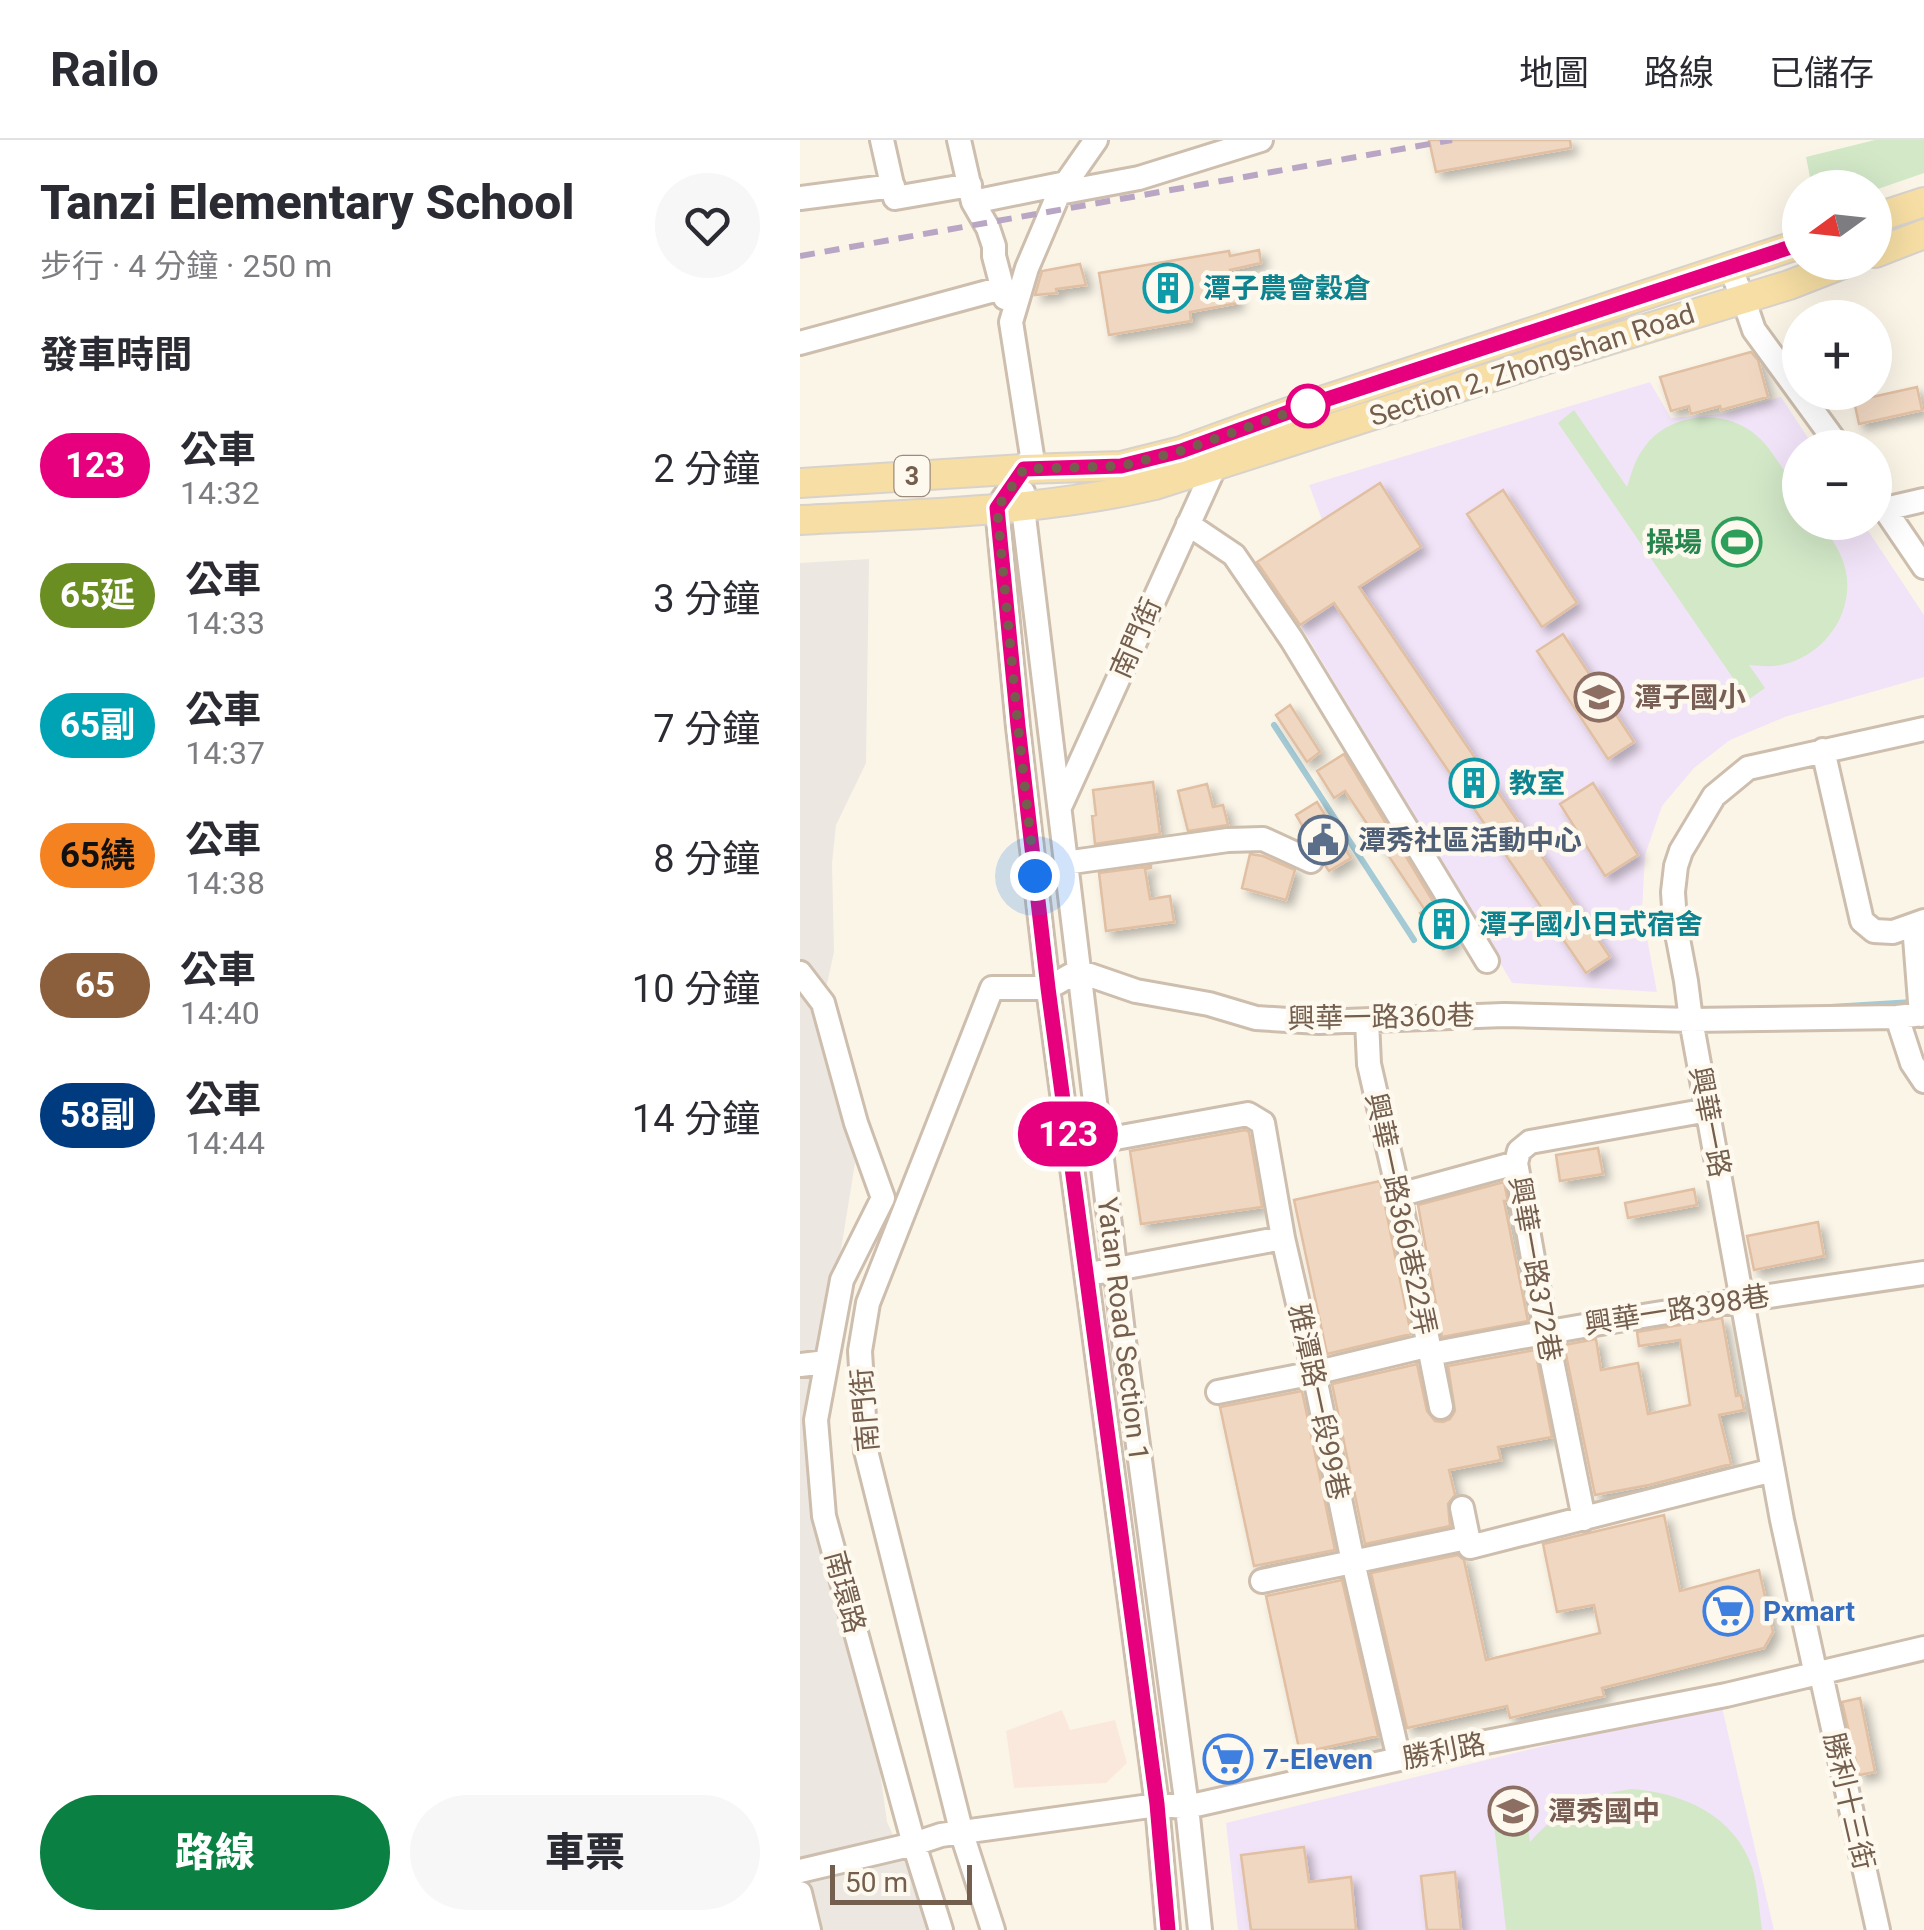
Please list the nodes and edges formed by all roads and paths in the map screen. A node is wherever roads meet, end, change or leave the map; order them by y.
1 (882, 140) edge
2 (959, 140) edge
3 (1096, 140) edge
4 (1261, 140) edge
5 (893, 186) junction
6 (1062, 188) junction
7 (971, 193) junction
8 (800, 198) edge
9 (1924, 202) edge
10 (1892, 212) edge
11 (1924, 234) edge
12 (1892, 246) edge
13 (1782, 250) edge
14 (1729, 266) junction
15 (1802, 280) edge
16 (1002, 288) junction
17 (1744, 298) junction
18 (1011, 322) junction
19 (800, 343) edge
20 (1827, 430) edge
21 (1215, 466) junction
22 (1024, 469) junction
23 (800, 483) edge
24 (1924, 500) edge
25 (1892, 501) edge
26 (1010, 508) junction
27 (1892, 519) edge
28 (800, 520) edge
29 (1188, 524) junction
30 (1924, 566) edge
31 (1923, 740) edge
32 (1823, 750) junction
33 (1058, 810) junction
34 (1311, 861) dead end
35 (1065, 863) junction
36 (1919, 923) edge
37 (1486, 961) dead end
38 (1078, 970) junction
39 (800, 973) edge
40 (1048, 988) junction
41 (1921, 1006) edge
42 (1897, 1017) junction
43 (1691, 1020) junction
44 (1367, 1022) junction
45 (1924, 1082) edge
46 (1708, 1110) junction
47 (1099, 1141) junction
48 (1516, 1162) junction
49 (1399, 1196) junction
50 (1283, 1238) junction
51 (1115, 1270) junction
52 (1087, 1273) junction
53 (1924, 1273) edge
54 (1742, 1299) junction
55 (1546, 1331) junction
56 (1424, 1351) junction
57 (826, 1362) junction
58 (800, 1365) edge
59 (1314, 1373) junction
60 (1218, 1392) dead end
61 (1441, 1407) dead end
62 (1774, 1470) junction
63 (1462, 1508) dead end
64 (824, 1516) junction
65 (800, 1518) edge
66 (1584, 1519) junction
67 (1457, 1540) dead end
68 (1352, 1562) junction
69 (1262, 1581) dead end
70 (1924, 1648) edge
71 (1816, 1675) junction
72 (1399, 1759) junction
73 (1157, 1804) junction
74 (1187, 1807) junction
75 (962, 1834) junction
76 (914, 1844) junction
77 (800, 1870) edge
78 (800, 1893) edge
79 (809, 1930) edge
80 (941, 1930) edge
81 (993, 1930) edge
82 (1168, 1930) edge
83 (1200, 1930) edge
84 (1878, 1930) edge

1 - 5 street
2 - 7 street, Yatan Road Section 1
3 - 6 street
4 - 6 street
5 - 7 street
5 - 8 street
6 - 7 street
6 - 18 street
7 - 16 street, Yatan Road Section 1
9 - 10 main road
11 - 12 main road
13 - 14 main road, Section 2, Zhongshan Road / 3
14 - 17 street
14 - 22 main road, Section 2, Zhongshan Road / 3
15 - 17 main road, Section 2, Zhongshan Road / 3
16 - 18 street, Yatan Road Section 1
16 - 19 street
17 - 20 street
17 - 21 main road, Section 2, Zhongshan Road / 3
18 - 22 street, Yatan Road Section 1
21 - 26 main road, Section 2, Zhongshan Road / 3
21 - 29 street, 南門街
22 - 23 main road, Section 2, Zhongshan Road / 3
22 - 26 street, Yatan Road Section 1
24 - 25 street
26 - 28 main road, Section 2, Zhongshan Road / 3
26 - 33 street, Yatan Road Section 1
26 - 40 street, Yatan Road Section 1
27 - 30 street
29 - 33 street, 南門街
29 - 37 street
31 - 32 street, 興華一路
32 - 36 street
32 - 43 street, 興華一路
33 - 35 street, Yatan Road Section 1
34 - 35 street
35 - 38 street, Yatan Road Section 1
36 - 41 street
38 - 40 street
38 - 44 street, 興華一路360巷
38 - 47 street, Yatan Road Section 1
39 - 57 street, 南環路
40 - 52 street, Yatan Road Section 1
40 - 75 street, 南門街
41 - 42 street, 興華一路360巷
42 - 43 street, 興華一路360巷
42 - 45 street
43 - 44 street, 興華一路360巷
43 - 46 street, 興華一路
44 - 49 street, 興華一路360巷22弄
46 - 48 street, 興華一路372巷
46 - 54 street, 興華一路
47 - 50 street, 雅潭路一段99巷
47 - 51 street, Yatan Road Section 1
48 - 49 street
48 - 55 street, 興華一路372巷
49 - 56 street, 興華一路360巷22弄
50 - 51 street
50 - 59 street, 雅潭路一段99巷
51 - 52 street
51 - 74 street, Yatan Road Section 1
52 - 73 street, Yatan Road Section 1
53 - 54 street, 興華一路398巷
54 - 55 street, 興華一路398巷
54 - 62 street, 興華一路
55 - 56 street, 興華一路398巷
55 - 66 street, 興華一路372巷
56 - 59 street, 興華一路398巷
56 - 61 street, 興華一路360巷22弄
57 - 58 street
57 - 64 street, 南環路
59 - 60 street, 興華一路398巷
59 - 68 street, 雅潭路一段99巷
62 - 66 street
62 - 71 street, 興華一路
63 - 66 street
64 - 65 street
64 - 76 street, 南環路
67 - 68 street
68 - 69 street
68 - 72 street, 雅潭路一段99巷
70 - 71 street, 勝利路
71 - 72 street, 勝利路
71 - 84 street, 勝利十三街
72 - 74 street, 勝利路
73 - 74 street, 勝利路
73 - 75 street, 勝利路
73 - 82 street, Yatan Road Section 1
74 - 83 street, Yatan Road Section 1
75 - 76 street, 勝利路
75 - 81 street, 南門街
76 - 77 street, 勝利路
76 - 80 street, 南環路
78 - 79 street

